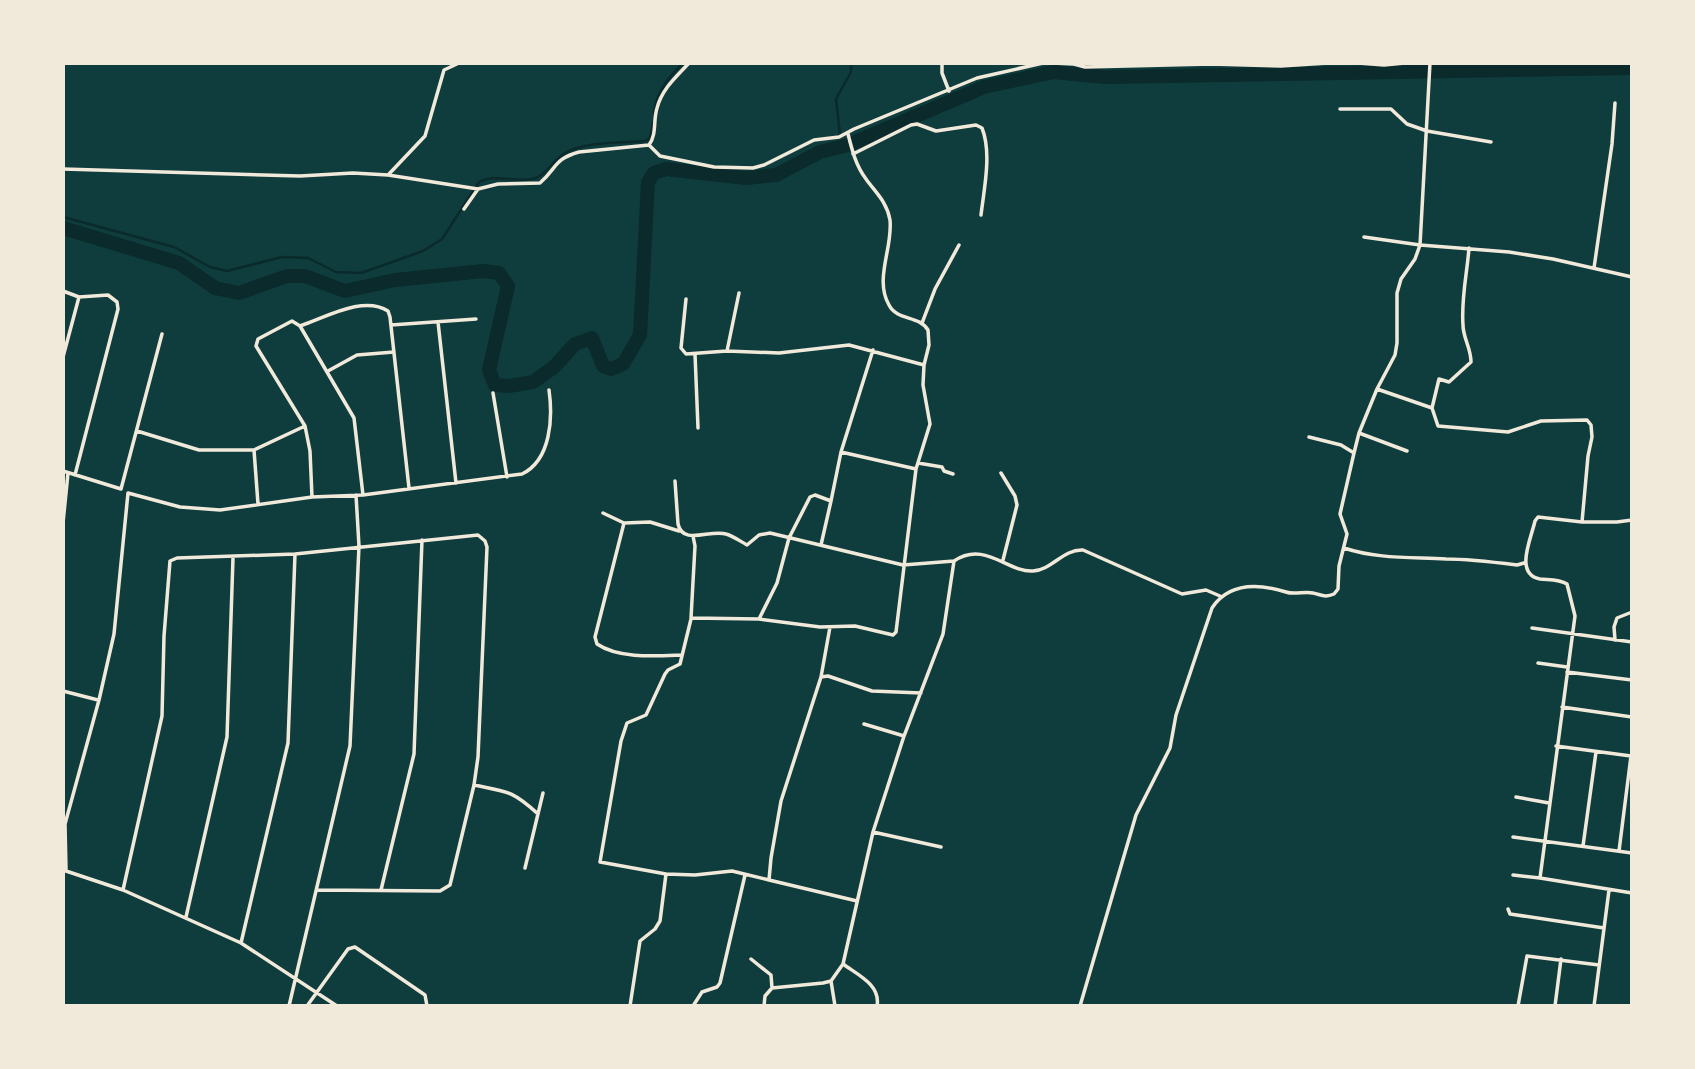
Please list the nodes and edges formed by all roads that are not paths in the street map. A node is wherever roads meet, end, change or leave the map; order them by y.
1 (459, 63) edge
2 (689, 63) edge
3 (942, 63) edge
4 (1043, 63) edge
5 (1053, 63) edge
6 (1074, 63) edge
7 (1328, 63) edge
8 (1358, 63) edge
9 (1405, 63) edge
10 (1274, 65) edge
11 (1430, 66) edge
12 (949, 91) junction
13 (1615, 103) dead end
14 (1340, 109) dead end
15 (1427, 131) junction
16 (848, 134) junction
17 (1491, 142) dead end
18 (649, 145) junction
19 (853, 154) junction
20 (63, 169) edge
21 (388, 175) junction
22 (475, 188) junction
23 (464, 209) dead end
24 (981, 215) dead end
25 (1364, 237) dead end
26 (959, 245) dead end
27 (1420, 246) junction
28 (1469, 248) junction
29 (1594, 268) junction
30 (1632, 277) edge
31 (63, 291) edge
32 (739, 293) dead end
33 (79, 297) junction
34 (686, 299) dead end
35 (476, 319) dead end
36 (438, 322) junction
37 (922, 323) junction
38 (391, 325) junction
39 (300, 326) junction
40 (162, 334) dead end
41 (873, 350) junction
42 (727, 351) junction
43 (394, 352) junction
44 (695, 354) junction
45 (63, 357) edge
46 (923, 365) junction
47 (328, 371) junction
48 (1377, 389) junction
49 (549, 390) dead end
50 (493, 393) dead end
51 (1432, 408) junction
52 (305, 426) junction
53 (698, 428) dead end
54 (136, 431) junction
55 (1359, 433) junction
56 (1309, 437) dead end
57 (254, 450) junction
58 (1407, 451) dead end
59 (841, 452) junction
60 (1354, 453) junction
61 (918, 463) junction
62 (916, 469) junction
63 (66, 472) edge
64 (953, 474) dead end
65 (1001, 474) dead end
66 (75, 475) junction
67 (507, 477) junction
68 (675, 481) dead end
69 (456, 483) junction
70 (409, 488) junction
71 (121, 489) junction
72 (128, 493) junction
73 (356, 495) junction
74 (363, 495) junction
75 (312, 497) junction
76 (831, 501) junction
77 (258, 504) junction
78 (63, 512) edge
79 (603, 513) dead end
80 (1632, 520) edge
81 (1582, 522) junction
82 (63, 523) edge
83 (624, 523) junction
84 (679, 531) junction
85 (693, 536) junction
86 (789, 538) junction
87 (422, 540) junction
88 (821, 545) junction
89 (359, 546) junction
90 (1344, 548) junction
91 (295, 554) junction
92 (233, 558) junction
93 (1003, 560) junction
94 (954, 561) junction
95 (1524, 563) junction
96 (903, 565) junction
97 (1220, 596) junction
98 (1632, 612) edge
99 (691, 618) junction
100 (759, 619) junction
101 (830, 627) junction
102 (1532, 628) dead end
103 (1572, 633) junction
104 (1615, 640) junction
105 (1632, 642) edge
106 (682, 656) junction
107 (1538, 663) dead end
108 (1567, 670) junction
109 (821, 677) junction
110 (1632, 680) edge
111 (63, 691) edge
112 (920, 693) junction
113 (99, 700) junction
114 (1562, 707) junction
115 (1632, 717) edge
116 (864, 724) dead end
117 (904, 736) junction
118 (1556, 746) junction
119 (1596, 752) junction
120 (1632, 757) edge
121 (474, 785) junction
122 (543, 793) dead end
123 (1516, 797) dead end
124 (1549, 803) junction
125 (538, 814) junction
126 (873, 832) junction
127 (1513, 837) dead end
128 (1544, 841) junction
129 (1583, 846) junction
130 (941, 847) dead end
131 (1619, 851) junction
132 (1632, 853) edge
133 (525, 868) dead end
134 (64, 870) edge
135 (666, 874) junction
136 (745, 874) junction
137 (1513, 875) dead end
138 (1540, 878) junction
139 (769, 880) junction
140 (123, 890) junction
141 (317, 890) junction
142 (1609, 890) junction
143 (381, 891) junction
144 (1632, 893) edge
145 (857, 901) junction
146 (1508, 909) dead end
147 (186, 917) junction
148 (1604, 928) junction
149 (241, 943) junction
150 (751, 959) dead end
151 (1561, 959) junction
152 (843, 964) junction
153 (1599, 965) junction
154 (295, 979) junction
155 (831, 981) junction
156 (772, 988) junction
157 (316, 994) junction
158 (289, 1006) edge
159 (307, 1006) edge
160 (337, 1006) edge
161 (427, 1006) edge
162 (630, 1006) edge
163 (693, 1006) edge
164 (764, 1006) edge
165 (835, 1006) edge
166 (877, 1006) edge
167 (1080, 1006) edge
168 (1518, 1006) edge
169 (1555, 1006) edge
170 (1594, 1006) edge

1 - 21 street
2 - 18 street
3 - 12 street
4 - 12 street
5 - 6 street
6 - 10 street
7 - 10 street
8 - 9 street
11 - 15 street
12 - 16 street
13 - 29 street
14 - 15 street
15 - 17 street
15 - 27 street
16 - 18 street
16 - 19 street
18 - 22 street
19 - 24 street
19 - 37 street
20 - 21 street
21 - 22 street
22 - 23 street
25 - 27 street
26 - 37 street
27 - 28 street
27 - 48 street
28 - 29 street
28 - 51 street
29 - 30 street
31 - 33 street
32 - 42 street
33 - 45 street
33 - 66 street
34 - 44 street
35 - 36 street
36 - 38 street
36 - 69 street
37 - 46 street
38 - 39 street
38 - 43 street
39 - 47 street
39 - 52 street
40 - 54 street
41 - 42 street
41 - 46 street
41 - 59 street
42 - 44 street
43 - 47 street
43 - 70 street
44 - 53 street
46 - 61 street
47 - 74 street
48 - 51 street
48 - 55 street
49 - 67 street
50 - 67 street
51 - 81 street
52 - 57 street
52 - 75 street
54 - 57 street
54 - 71 street
55 - 58 street
55 - 60 street
56 - 60 street
57 - 77 street
59 - 62 street
59 - 76 street
60 - 90 street
61 - 62 street
61 - 64 street
62 - 96 street
63 - 66 street
63 - 78 street
65 - 93 street
66 - 71 street
67 - 69 street
68 - 84 street
69 - 70 street
70 - 74 street
71 - 72 street
72 - 77 street
72 - 113 street
73 - 74 street
73 - 75 street
73 - 89 street
75 - 77 street
76 - 86 street
76 - 88 street
78 - 82 street
79 - 83 street
80 - 81 street
81 - 95 street
83 - 84 street
83 - 106 street
84 - 85 street
85 - 86 street
85 - 99 street
86 - 88 street
86 - 100 street
87 - 89 street
87 - 121 street
87 - 143 street
88 - 96 street
89 - 91 street
89 - 141 street
90 - 95 street
90 - 97 street
91 - 92 street
91 - 149 street
92 - 140 street
92 - 147 street
93 - 94 street
93 - 97 street
94 - 96 street
94 - 112 street
95 - 103 street
96 - 101 street
97 - 167 street
98 - 104 street
99 - 100 street
99 - 106 street
100 - 101 street
101 - 109 street
102 - 103 street
103 - 104 street
103 - 108 street
104 - 105 street
106 - 135 street
107 - 108 street
108 - 110 street
108 - 114 street
109 - 112 street
109 - 139 street
111 - 113 street
112 - 117 street
113 - 134 street
114 - 115 street
114 - 118 street
116 - 117 street
117 - 126 street
118 - 119 street
118 - 124 street
119 - 120 street
119 - 129 street
120 - 131 street
121 - 125 street
121 - 143 street
122 - 125 street
123 - 124 street
124 - 128 street
125 - 133 street
126 - 130 street
126 - 145 street
127 - 128 street
128 - 129 street
128 - 138 street
129 - 131 street
131 - 132 street
134 - 140 street
135 - 136 street
135 - 162 street
136 - 139 street
136 - 163 street
137 - 138 street
138 - 142 street
139 - 145 street
140 - 147 street
141 - 143 street
141 - 154 street
142 - 144 street
142 - 148 street
145 - 152 street
146 - 148 street
147 - 149 street
148 - 153 street
149 - 154 street
150 - 156 street
151 - 153 street
151 - 168 street
151 - 169 street
152 - 155 street
152 - 166 street
153 - 170 street
154 - 157 street
154 - 158 street
155 - 156 street
155 - 165 street
156 - 164 street
157 - 159 street
157 - 160 street
157 - 161 street

